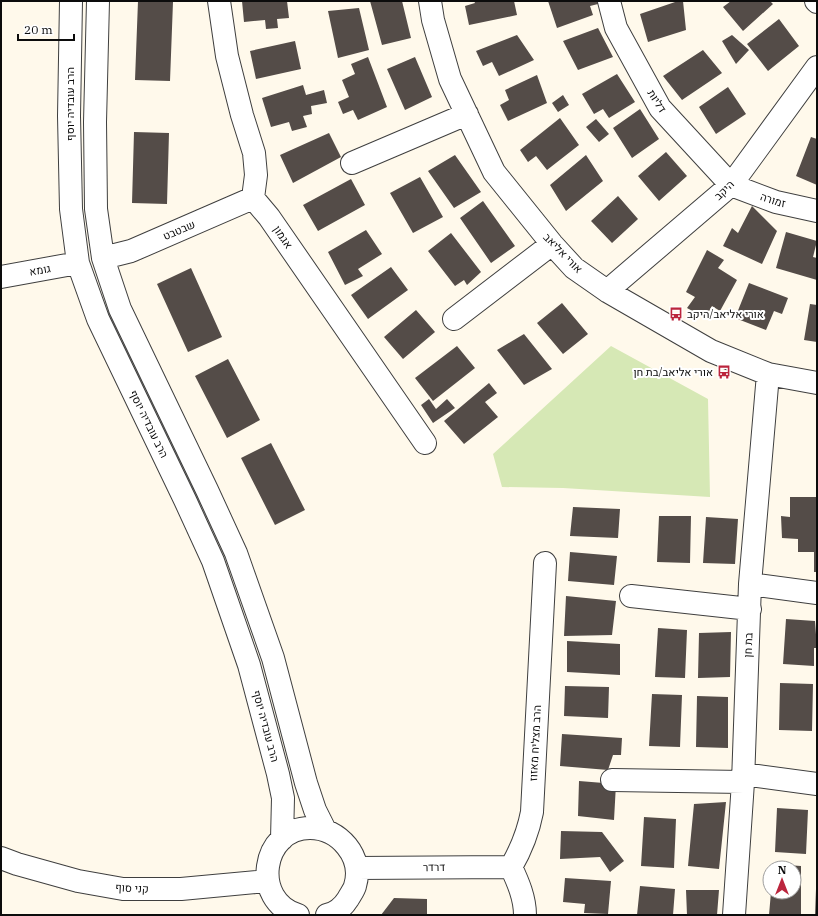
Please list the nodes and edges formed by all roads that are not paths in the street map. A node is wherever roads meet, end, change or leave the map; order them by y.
1 (71, 1) edge
2 (98, 1) edge
3 (219, 1) edge
4 (430, 1) edge
5 (609, 1) edge
6 (817, 67) edge
7 (467, 114) junction
8 (352, 163) dead end
9 (731, 185) junction
10 (253, 198) junction
11 (817, 211) edge
12 (552, 244) junction
13 (103, 258) junction
14 (78, 263) junction
15 (1, 277) edge
16 (607, 291) junction
17 (454, 319) dead end
18 (768, 374) junction
19 (817, 383) edge
20 (425, 443) dead end
21 (545, 563) dead end
22 (750, 584) junction
23 (817, 593) edge
24 (631, 596) dead end
25 (750, 609) junction
26 (743, 778) junction
27 (612, 780) dead end
28 (817, 784) edge
29 (325, 830) junction
30 (282, 839) junction
31 (1, 858) edge
32 (511, 866) junction
33 (357, 868) junction
34 (267, 881) junction
35 (333, 913) edge
36 (294, 914) edge
37 (525, 915) edge
38 (734, 915) edge

1 - 14 street, הרב עובדיה יוסף
2 - 13 street
3 - 10 street
4 - 7 street, אורי אליאב
5 - 9 street, דליות
6 - 9 street, היקב
7 - 8 street
7 - 12 street, אורי אליאב
9 - 11 street, זמורה
9 - 16 street, היקב
10 - 13 street, שבטבט
10 - 20 street, אגמון
12 - 16 street, אורי אליאב
12 - 17 street
13 - 29 street
14 - 15 street, גומא
14 - 30 street, הרב עובדיה יוסף
16 - 18 street, אורי אליאב
18 - 19 street, אורי אליאב
18 - 22 street, בת חן
21 - 32 street, הרב מצליח מאזוז
22 - 23 street
22 - 25 street, בת חן
24 - 25 street
25 - 26 street, בת חן
26 - 27 street
26 - 28 street
26 - 38 street, בת חן
29 - 30 street
29 - 33 street
30 - 34 street
31 - 34 street, קני סוף
32 - 33 street, דרדר
32 - 37 street
33 - 35 street
34 - 36 street

